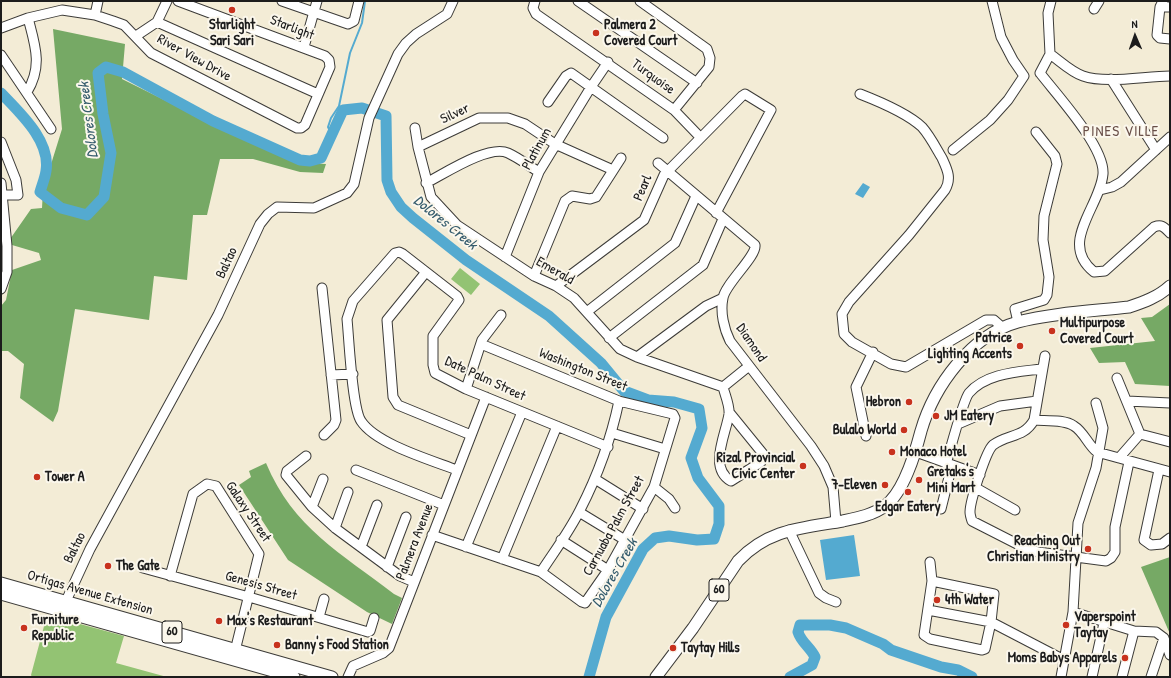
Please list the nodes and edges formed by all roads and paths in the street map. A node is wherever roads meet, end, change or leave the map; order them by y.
1 (98, 1) edge
2 (167, 1) edge
3 (178, 1) edge
4 (282, 1) edge
5 (317, 1) edge
6 (359, 1) edge
7 (453, 1) edge
8 (535, 1) edge
9 (578, 1) edge
10 (640, 1) edge
11 (992, 1) edge
12 (1051, 1) edge
13 (1162, 4) edge
14 (1170, 7) edge
15 (314, 12) junction
16 (95, 15) junction
17 (28, 18) junction
18 (157, 22) junction
19 (1, 28) edge
20 (136, 36) junction
21 (1170, 39) edge
22 (304, 47) junction
23 (1050, 54) junction
24 (1, 55) edge
25 (608, 62) junction
26 (1040, 73) junction
27 (1024, 76) junction
28 (1170, 76) edge
29 (1111, 79) junction
30 (697, 83) junction
31 (591, 87) junction
32 (27, 92) junction
33 (318, 94) junction
34 (860, 94) dead end
35 (548, 102) dead end
36 (674, 110) junction
37 (305, 125) joint
38 (51, 128) dead end
39 (415, 128) dead end
40 (1036, 132) dead end
41 (700, 137) junction
42 (1170, 137) edge
43 (663, 138) dead end
44 (1, 142) edge
45 (555, 144) junction
46 (418, 147) junction
47 (953, 150) dead end
48 (1156, 150) junction
49 (621, 158) dead end
50 (658, 163) dead end
51 (613, 170) junction
52 (667, 171) junction
53 (540, 172) junction
54 (1, 183) edge
55 (426, 183) junction
56 (1100, 190) junction
57 (3, 195) junction
58 (696, 196) junction
59 (719, 216) junction
60 (1170, 233) edge
61 (4, 246) edge
62 (505, 257) junction
63 (426, 272) junction
64 (534, 276) junction
65 (556, 286) junction
66 (1170, 286) edge
67 (322, 288) dead end
68 (1, 289) edge
69 (723, 298) junction
70 (588, 311) junction
71 (501, 315) dead end
72 (1018, 322) junction
73 (1003, 328) junction
74 (609, 338) junction
75 (481, 344) junction
76 (873, 352) junction
77 (1045, 356) dead end
78 (637, 357) junction
79 (749, 366) junction
80 (1041, 369) junction
81 (353, 374) junction
82 (331, 375) junction
83 (1117, 378) dead end
84 (723, 387) junction
85 (466, 389) junction
86 (486, 397) junction
87 (619, 401) junction
88 (1037, 401) junction
89 (1127, 401) junction
90 (1170, 402) edge
91 (1096, 403) dead end
92 (522, 412) junction
93 (730, 412) junction
94 (675, 418) joint
95 (1034, 420) junction
96 (958, 424) junction
97 (557, 426) junction
98 (612, 434) junction
99 (1140, 434) junction
100 (324, 435) dead end
101 (471, 435) junction
102 (866, 436) dead end
103 (1170, 442) edge
104 (608, 447) junction
105 (665, 449) junction
106 (916, 452) junction
107 (1098, 452) junction
108 (306, 456) dead end
109 (1119, 458) junction
110 (1129, 462) junction
111 (949, 464) junction
112 (356, 470) dead end
113 (457, 470) junction
114 (1159, 470) junction
115 (1170, 472) edge
116 (980, 475) junction
117 (323, 479) dead end
118 (595, 479) junction
119 (654, 487) junction
120 (976, 488) junction
121 (348, 492) dead end
122 (377, 505) dead end
123 (444, 505) junction
124 (312, 507) junction
125 (643, 508) junction
126 (675, 508) dead end
127 (942, 509) dead end
128 (1015, 510) dead end
129 (579, 512) junction
130 (406, 518) dead end
131 (836, 522) junction
132 (335, 528) junction
133 (789, 530) junction
134 (432, 535) junction
135 (1170, 538) edge
136 (561, 540) junction
137 (625, 540) junction
138 (361, 547) junction
139 (466, 547) junction
140 (1076, 557) junction
141 (502, 559) junction
142 (930, 562) dead end
143 (387, 567) junction
144 (143, 568) dead end
145 (608, 570) junction
146 (541, 572) junction
147 (170, 576) junction
148 (932, 581) junction
149 (414, 582) junction
150 (1, 583) edge
151 (1, 594) edge
152 (249, 597) junction
153 (324, 599) dead end
154 (836, 602) dead end
155 (64, 606) junction
156 (928, 610) junction
157 (1073, 612) junction
158 (319, 618) junction
159 (374, 618) dead end
160 (991, 622) junction
161 (1104, 623) junction
162 (1134, 631) junction
163 (1164, 638) junction
164 (234, 655) junction
165 (1170, 655) edge
166 (1064, 660) junction
167 (287, 676) edge
168 (332, 677) edge
169 (348, 677) edge
170 (656, 677) edge
171 (1061, 677) edge
172 (1092, 677) edge
173 (1122, 677) edge
174 (1151, 677) edge

1 - 16 street
2 - 18 street
3 - 22 street, Starlight
4 - 15 street
5 - 15 street
6 - 15 street
7 - 155 street, Baltao
8 - 25 street, Turquoise
9 - 30 street
10 - 30 street
11 - 27 street
12 - 23 street
13 - 14 street
13 - 21 street
15 - 22 street
16 - 17 street, River View Drive
16 - 20 street, River View Drive
17 - 19 street, River View Drive
17 - 32 street
18 - 20 street
18 - 33 street
20 - 37 street, River View Drive
22 - 33 street, Starlight
23 - 26 street
23 - 29 street
24 - 32 street
25 - 31 street, Platinum
25 - 36 street, Turquoise
26 - 27 street
26 - 56 street
27 - 47 street
28 - 29 street
29 - 48 street
30 - 36 street
31 - 35 street
31 - 43 street
31 - 45 street, Platinum
32 - 38 street
33 - 37 street, Starlight
34 - 76 street
36 - 41 street, Turquoise
39 - 46 street, Emerald
40 - 72 street
41 - 52 street, Pearl
41 - 59 street, Pearl
42 - 48 street
44 - 57 street
45 - 46 street, Silver
45 - 51 street, Silver
45 - 53 street, Platinum
46 - 55 street, Emerald
48 - 56 street
49 - 51 street
50 - 52 street
51 - 64 street
52 - 58 street
52 - 65 street, Pearl
53 - 55 street
53 - 62 street, Platinum
54 - 57 street
55 - 62 street, Emerald
56 - 60 street
57 - 61 street
58 - 59 street
58 - 70 street
59 - 69 street
59 - 74 street
61 - 68 street
62 - 64 street, Emerald
63 - 81 street, Date Palm Street
63 - 85 street, Date Palm Street
63 - 101 street
64 - 65 street, Emerald
65 - 70 street, Emerald
66 - 72 main road, 60
67 - 82 street
69 - 78 street
69 - 79 street, Diamond
70 - 74 street, Emerald
71 - 75 street
72 - 73 main road, 60
73 - 76 street
73 - 106 main road, 60
74 - 78 street, Emerald
75 - 85 street
75 - 87 street, Washington Street
76 - 102 street
77 - 80 street
78 - 84 street, Emerald
79 - 84 street
79 - 131 street, Diamond
80 - 88 street
80 - 96 street
81 - 82 street
81 - 113 street
82 - 100 street
83 - 89 street
84 - 93 street
85 - 86 street, Date Palm Street
86 - 92 street, Date Palm Street
86 - 101 street, Palmera Avenue
87 - 94 street, Washington Street
87 - 98 street
88 - 95 street
88 - 96 street
89 - 90 street
89 - 99 street
91 - 107 street
92 - 97 street, Date Palm Street
92 - 139 street
93 - 93 street
94 - 105 street, Carnuaba Palm Street
95 - 107 street
95 - 116 street
96 - 111 street
97 - 104 street, Date Palm Street
97 - 141 street
98 - 104 street
98 - 105 street
99 - 103 street
99 - 109 street
101 - 113 street, Palmera Avenue
104 - 118 street
105 - 119 street, Carnuaba Palm Street
106 - 111 street
106 - 131 main road, 60
107 - 109 street
107 - 140 street
108 - 124 street
109 - 110 street
110 - 114 street
110 - 140 street
111 - 116 street
111 - 127 street
112 - 123 street
113 - 123 street, Palmera Avenue
114 - 115 street
114 - 135 street
116 - 120 street
117 - 124 street
118 - 125 street
118 - 129 street
119 - 125 street, Carnuaba Palm Street
119 - 126 street
120 - 128 street
120 - 140 street
121 - 132 street
122 - 138 street
123 - 134 street, Palmera Avenue
124 - 132 street
125 - 137 street, Carnuaba Palm Street
129 - 136 street
129 - 137 street
130 - 143 street
131 - 133 main road, 60
132 - 138 street
133 - 154 street
133 - 170 main road, 60
134 - 139 street
134 - 149 street, Palmera Avenue
136 - 145 street
136 - 146 street
137 - 145 street, Carnuaba Palm Street
138 - 143 street
139 - 141 street
140 - 157 street
141 - 146 street
142 - 148 street
143 - 149 street
144 - 147 street, Genesis Street
145 - 146 street, Carnuaba Palm Street
147 - 152 street, Genesis Street
147 - 152 street, Galaxy Street
148 - 156 street
148 - 160 street
149 - 169 street, Palmera Avenue
150 - 155 main road, Ortigas Avenue Extension / 60
151 - 155 main road, Ortigas Avenue Extension / 60
152 - 158 street, Genesis Street
152 - 164 street, Galaxy Street
153 - 158 street
155 - 164 main road, Ortigas Avenue Extension / 60
156 - 160 street
156 - 160 street
157 - 161 street
157 - 166 street
158 - 159 street, Genesis Street
160 - 166 street
161 - 162 street
161 - 172 street
162 - 163 street
162 - 173 street
163 - 165 street
163 - 174 street
164 - 167 main road, Ortigas Avenue Extension / 60
164 - 168 main road, Ortigas Avenue Extension / 60
166 - 171 street

